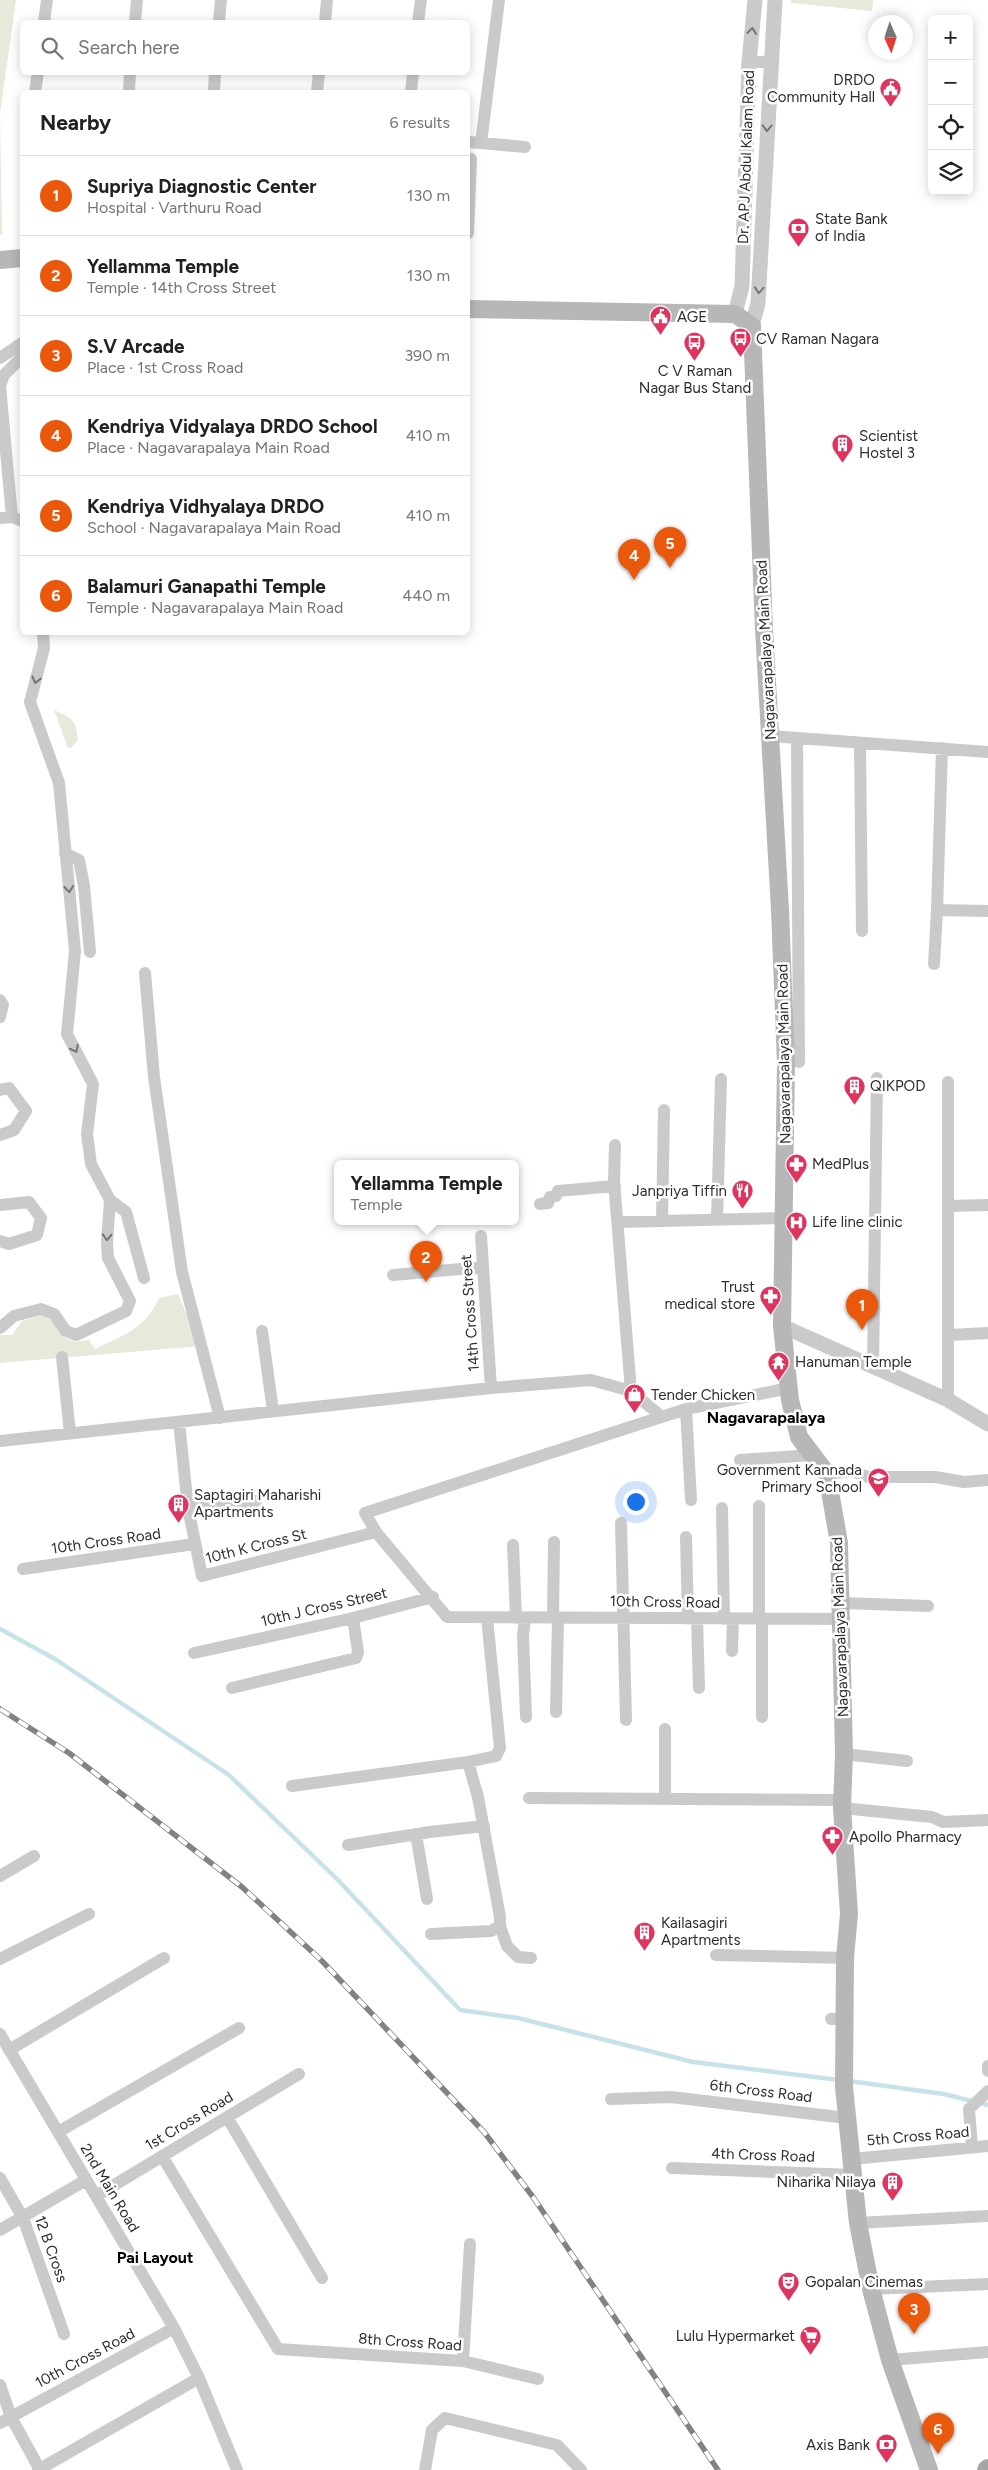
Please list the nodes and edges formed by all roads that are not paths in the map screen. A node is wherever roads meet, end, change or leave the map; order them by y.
1 (47, 0) edge
2 (137, 0) edge
3 (221, 0) edge
4 (327, 0) edge
5 (421, 0) edge
6 (499, 0) edge
7 (756, 0) edge
8 (775, 0) edge
9 (44, 20) edge
10 (135, 20) edge
11 (219, 20) edge
12 (325, 20) edge
13 (418, 20) edge
14 (749, 62) junction
15 (770, 62) junction
16 (38, 75) edge
17 (130, 75) edge
18 (215, 75) edge
19 (320, 75) edge
20 (414, 75) edge
21 (35, 90) edge
22 (128, 90) edge
23 (214, 90) edge
24 (317, 90) edge
25 (412, 90) edge
26 (470, 142) edge
27 (481, 143) junction
28 (526, 147) dead end
29 (471, 159) dead end
30 (470, 184) edge
31 (20, 258) edge
32 (0, 260) edge
33 (470, 309) edge
34 (735, 314) junction
35 (752, 326) junction
36 (20, 344) edge
37 (0, 358) edge
38 (20, 359) edge
39 (12, 518) edge
40 (43, 635) edge
41 (770, 736) junction
42 (797, 738) junction
43 (860, 743) junction
44 (942, 748) junction
45 (988, 752) edge
46 (65, 853) junction
47 (937, 910) junction
48 (988, 911) edge
49 (862, 931) dead end
50 (90, 952) dead end
51 (934, 964) dead end
52 (145, 973) dead end
53 (0, 1000) edge
54 (0, 1017) edge
55 (799, 1062) dead end
56 (877, 1078) dead end
57 (721, 1079) dead end
58 (948, 1082) dead end
59 (0, 1090) edge
60 (664, 1110) dead end
61 (0, 1135) edge
62 (615, 1145) dead end
63 (615, 1186) junction
64 (110, 1200) junction
65 (540, 1204) dead end
66 (0, 1205) edge
67 (988, 1205) edge
68 (949, 1206) junction
69 (784, 1218) junction
70 (717, 1220) junction
71 (662, 1221) junction
72 (619, 1222) junction
73 (481, 1236) dead end
74 (0, 1241) edge
75 (483, 1267) junction
76 (393, 1275) dead end
77 (144, 1278) dead end
78 (782, 1326) junction
79 (0, 1328) edge
80 (262, 1331) dead end
81 (988, 1333) edge
82 (949, 1335) junction
83 (62, 1358) dead end
84 (873, 1368) junction
85 (491, 1388) junction
86 (789, 1388) junction
87 (631, 1391) junction
88 (948, 1400) junction
89 (686, 1409) junction
90 (273, 1411) junction
91 (662, 1416) junction
92 (220, 1418) junction
93 (179, 1422) junction
94 (988, 1424) edge
95 (70, 1433) junction
96 (0, 1441) edge
97 (813, 1454) junction
98 (740, 1460) dead end
99 (827, 1474) junction
100 (988, 1480) edge
101 (691, 1500) dead end
102 (256, 1501) dead end
103 (759, 1506) dead end
104 (188, 1508) junction
105 (722, 1508) dead end
106 (621, 1522) dead end
107 (376, 1532) junction
108 (686, 1537) dead end
109 (554, 1542) dead end
110 (194, 1544) junction
111 (513, 1545) dead end
112 (24, 1569) dead end
113 (433, 1597) junction
114 (928, 1606) dead end
115 (842, 1611) junction
116 (353, 1618) junction
117 (487, 1618) junction
118 (520, 1618) junction
119 (556, 1618) junction
120 (624, 1618) junction
121 (693, 1619) junction
122 (729, 1619) junction
123 (761, 1619) junction
124 (732, 1651) dead end
125 (194, 1653) dead end
126 (232, 1688) dead end
127 (698, 1688) dead end
128 (556, 1712) dead end
129 (762, 1716) dead end
130 (526, 1717) dead end
131 (626, 1720) dead end
132 (665, 1729) dead end
133 (844, 1754) junction
134 (907, 1761) dead end
135 (468, 1762) junction
136 (292, 1786) dead end
137 (529, 1798) dead end
138 (665, 1799) junction
139 (842, 1804) junction
140 (988, 1820) edge
141 (484, 1826) junction
142 (416, 1834) junction
143 (348, 1845) dead end
144 (34, 1856) dead end
145 (0, 1876) edge
146 (427, 1899) dead end
147 (89, 1914) dead end
148 (500, 1926) junction
149 (431, 1934) dead end
150 (716, 1955) dead end
151 (164, 1958) dead end
152 (531, 1958) dead end
153 (844, 1958) junction
154 (0, 1959) edge
155 (239, 2028) dead end
156 (0, 2034) edge
157 (9, 2050) junction
158 (988, 2066) edge
159 (988, 2071) edge
160 (299, 2074) dead end
161 (988, 2090) edge
162 (611, 2099) dead end
163 (227, 2117) junction
164 (848, 2118) junction
165 (58, 2132) junction
166 (988, 2146) edge
167 (972, 2148) junction
168 (162, 2156) junction
169 (852, 2167) junction
170 (672, 2168) dead end
171 (0, 2178) edge
172 (86, 2180) junction
173 (96, 2196) junction
174 (988, 2216) edge
175 (23, 2218) junction
176 (858, 2223) junction
177 (0, 2230) edge
178 (470, 2244) dead end
179 (322, 2278) dead end
180 (988, 2284) edge
181 (871, 2289) junction
182 (174, 2328) junction
183 (64, 2334) dead end
184 (988, 2352) edge
185 (890, 2360) junction
186 (463, 2361) junction
187 (199, 2378) junction
188 (538, 2379) dead end
189 (0, 2386) edge
190 (11, 2416) junction
191 (0, 2424) edge
192 (40, 2470) edge
193 (237, 2470) edge
194 (425, 2470) edge
195 (581, 2470) edge
196 (929, 2470) edge

1 - 9 street
2 - 10 street
3 - 11 street
4 - 12 street
5 - 13 street
6 - 27 street
14 -> 7 street, Dr. APJ Abdul Kalam Road
8 - 15 street
14 - 15 street
14 - 34 street, Dr. APJ Abdul Kalam Road
15 -> 35 street
16 - 21 street
17 - 22 street
18 - 23 street
19 - 24 street
20 - 25 street
26 - 27 street
27 - 28 street
29 - 30 street
31 - 32 main road
33 - 34 main road
34 - 35 main road
35 - 41 main road, Nagavarapalaya Main Road
36 - 37 street
38 - 39 street
40 -> 46 street
41 - 42 street
41 - 69 main road, Nagavarapalaya Main Road
42 - 43 street
42 - 55 street
43 - 44 street
43 - 49 street
44 - 45 street
44 - 47 street
46 - 50 street
46 -> 64 street
47 - 48 street
47 - 51 street
52 - 92 street
53 - 54 street
56 - 84 street
57 - 70 street
58 - 68 street
59 - 61 street
60 - 71 street
62 - 63 street
63 - 65 street
63 - 72 street
64 - 77 street
64 -> 79 street
66 - 74 street
67 - 68 street
68 - 82 street
69 - 70 street
69 - 78 main road, Nagavarapalaya Main Road
70 - 71 street
71 - 72 street
72 - 87 street
73 - 75 street, 14th Cross Street
75 - 76 street
75 - 85 street, 14th Cross Street
78 - 84 street
78 - 86 main road, Nagavarapalaya Main Road
80 - 90 street
81 - 82 street
82 - 88 street
83 - 95 street
84 - 88 street
85 - 87 street
85 - 90 street
86 - 89 street
86 - 97 main road, Nagavarapalaya Main Road
87 - 91 street
88 - 94 street
89 - 91 street
89 - 101 street
90 - 92 street
91 - 107 street
92 - 93 street
93 - 95 street
93 - 104 street
95 - 96 street
97 - 98 street
97 - 99 main road, Nagavarapalaya Main Road
99 - 100 street
99 - 115 main road, Nagavarapalaya Main Road
102 - 104 street
103 - 123 street
104 - 110 street
105 - 122 street
106 - 120 street
107 - 110 street, 10th K Cross St
107 - 113 street
108 - 121 street
109 - 119 street
110 - 112 street, 10th Cross Road
111 - 118 street
113 - 116 street, 10th J Cross Street
113 - 117 street, 10th Cross Road
114 - 115 street, 10th Cross Road
115 - 123 street, 10th Cross Road
115 - 133 main road, Nagavarapalaya Main Road
116 - 125 street, 10th J Cross Street
116 - 126 street
117 - 118 street, 10th Cross Road
117 - 135 street
118 - 119 street, 10th Cross Road
118 - 130 street
119 - 120 street, 10th Cross Road
119 - 128 street
120 - 121 street, 10th Cross Road
120 - 131 street
121 - 122 street, 10th Cross Road
121 - 127 street
122 - 123 street, 10th Cross Road
122 - 124 street
123 - 129 street
132 - 138 street
133 - 134 street
133 - 139 main road, Nagavarapalaya Main Road
135 - 136 street
135 - 141 street
137 - 138 street
138 - 139 street
139 - 140 street
139 - 153 main road, Nagavarapalaya Main Road
141 - 142 street
141 - 148 street
142 - 143 street
142 - 146 street
144 - 145 street
147 - 154 street
148 - 149 street
148 - 152 street
150 - 153 street
151 - 157 street
153 - 164 main road, Nagavarapalaya Main Road
155 - 165 street
156 - 157 street, 2nd Main Road
157 - 165 street, 2nd Main Road
158 - 159 street
160 - 163 street, 1st Cross Road
161 - 167 street
162 - 164 street, 6th Cross Road
163 - 168 street, 1st Cross Road
163 - 179 street
164 - 169 main road, Nagavarapalaya Main Road
165 - 172 street, 2nd Main Road
166 - 167 street, 5th Cross Road
167 - 169 street, 5th Cross Road
168 - 173 street, 1st Cross Road
168 - 186 street, 8th Cross Road
169 - 170 street, 4th Cross Road
169 - 176 main road, Nagavarapalaya Main Road
171 - 175 street, 12 B Cross
172 - 173 street, 2nd Main Road
172 - 175 street
173 - 182 street, 2nd Main Road
174 - 176 street
175 - 177 street
175 - 183 street, 12 B Cross
176 - 181 main road, Nagavarapalaya Main Road
178 - 186 street
180 - 181 street
181 - 185 main road, Nagavarapalaya Main Road
182 - 187 street, 2nd Main Road
182 - 190 street, 10th Cross Road
184 - 185 street
185 - 196 main road, Nagavarapalaya Main Road
186 - 188 street, 8th Cross Road
187 - 192 street
187 - 193 street, 2nd Main Road
189 - 190 street
190 - 191 street, 10th Cross Road
190 - 192 street
194 - 195 street

